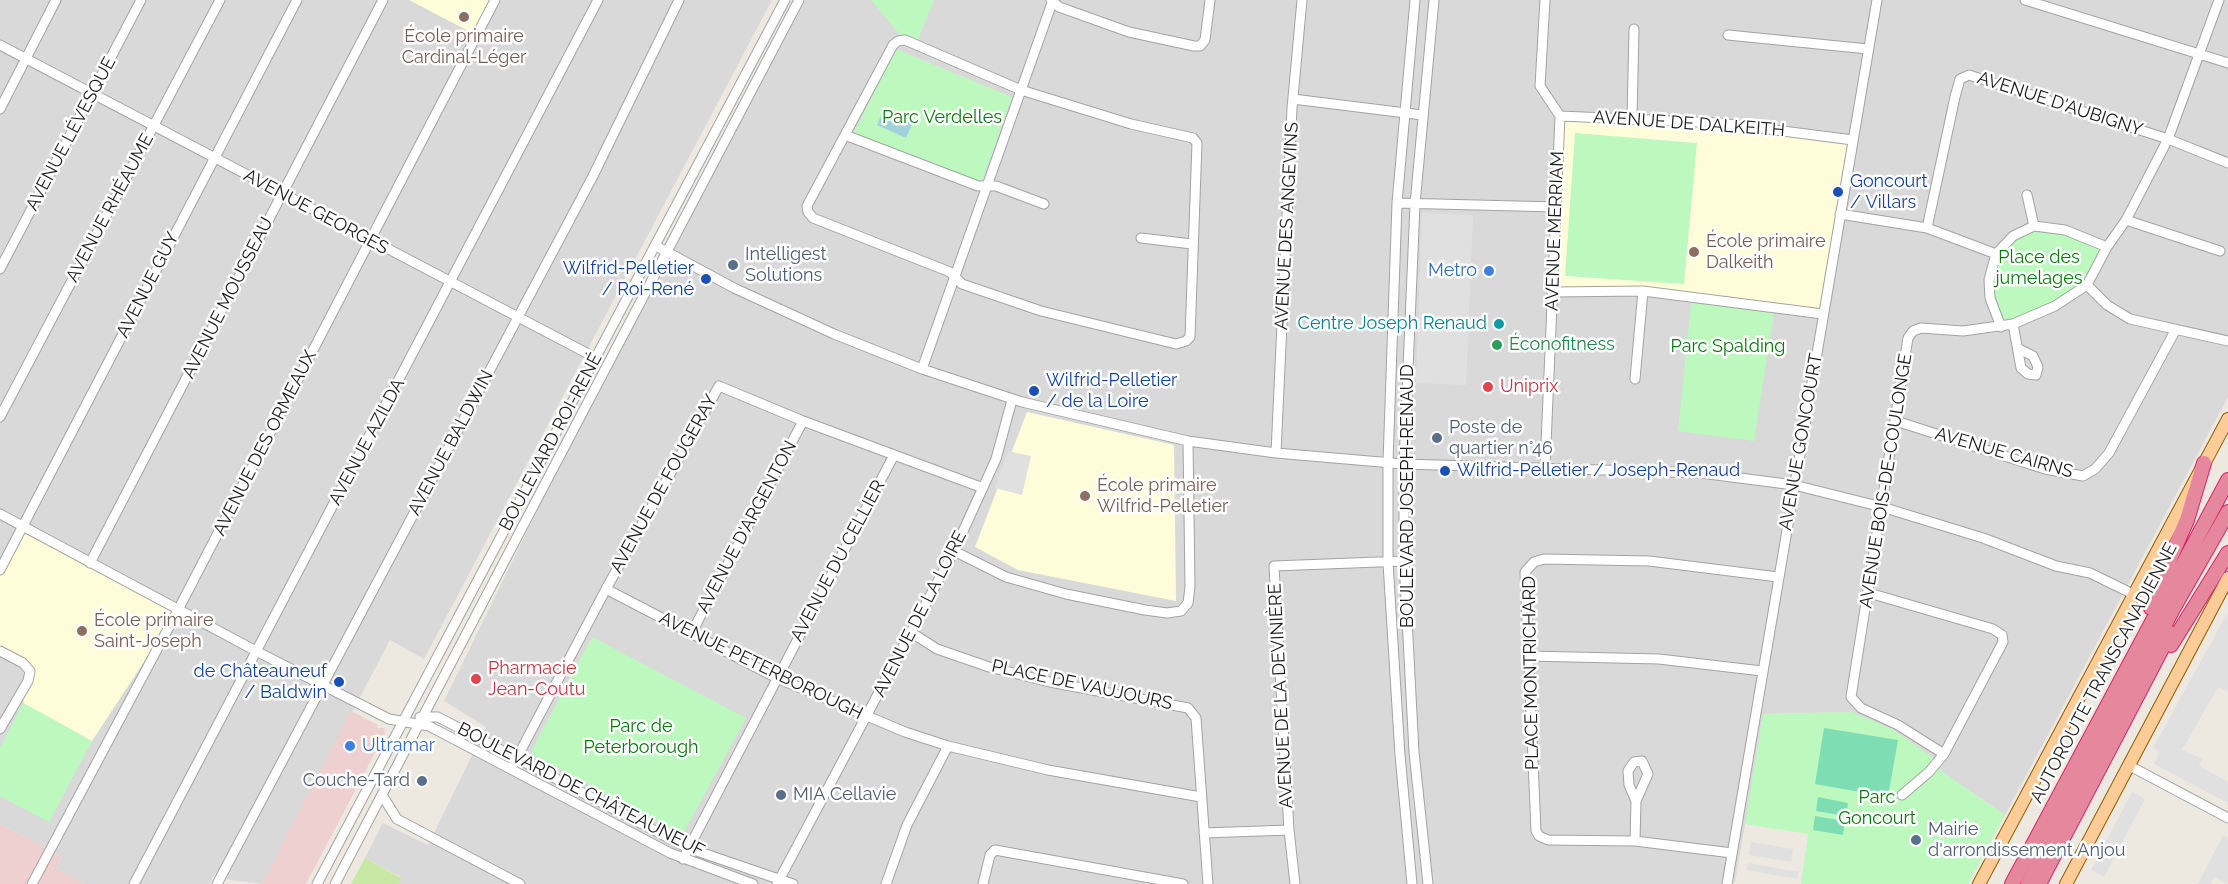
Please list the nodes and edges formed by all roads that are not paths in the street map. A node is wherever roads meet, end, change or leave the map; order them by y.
1 (56, 0) edge
2 (141, 0) edge
3 (220, 0) edge
4 (297, 0) edge
5 (383, 0) edge
6 (495, 0) edge
7 (598, 0) edge
8 (679, 0) edge
9 (785, 0) edge
10 (799, 0) edge
11 (1052, 0) edge
12 (1210, 0) edge
13 (1302, 0) edge
14 (1416, 0) edge
15 (1434, 0) edge
16 (1545, 0) edge
17 (1876, 0) edge
18 (2025, 0) edge
19 (2219, 0) edge
20 (1635, 29) dead end
21 (1728, 35) dead end
22 (0, 45) edge
23 (1868, 49) junction
24 (2200, 53) junction
25 (26, 59) junction
26 (2228, 63) edge
27 (1021, 90) junction
28 (92, 95) junction
29 (1293, 99) junction
30 (0, 109) edge
31 (1404, 113) junction
32 (1422, 115) junction
33 (1560, 116) junction
34 (1632, 118) junction
35 (153, 127) junction
36 (845, 135) junction
37 (1853, 140) junction
38 (2168, 140) junction
39 (214, 158) junction
40 (2228, 163) edge
41 (987, 186) junction
42 (282, 194) junction
43 (2027, 195) dead end
44 (1397, 203) junction
45 (1044, 204) dead end
46 (1415, 204) junction
47 (1556, 207) junction
48 (1840, 214) junction
49 (2126, 220) junction
50 (2034, 226) junction
51 (1927, 228) junction
52 (1141, 238) dead end
53 (369, 240) junction
54 (1192, 244) junction
55 (656, 246) junction
56 (2107, 247) junction
57 (667, 251) junction
58 (2220, 251) dead end
59 (1996, 254) junction
60 (0, 268) edge
61 (955, 277) junction
62 (451, 283) junction
63 (2087, 285) junction
64 (1643, 291) junction
65 (1552, 292) junction
66 (1392, 300) junction
67 (1410, 300) junction
68 (1823, 314) junction
69 (517, 317) junction
70 (2013, 324) junction
71 (2001, 327) junction
72 (2175, 331) junction
73 (2228, 341) edge
74 (2019, 349) dead end
75 (595, 358) junction
76 (607, 364) junction
77 (922, 369) junction
78 (1635, 379) dead end
79 (1390, 389) junction
80 (1406, 390) junction
81 (1012, 400) junction
82 (0, 417) edge
83 (2228, 419) edge
84 (803, 421) junction
85 (1896, 421) junction
86 (1188, 441) junction
87 (1276, 453) junction
88 (894, 455) junction
89 (1388, 462) junction
90 (1404, 464) junction
91 (2204, 464) junction
92 (1545, 468) junction
93 (2228, 480) edge
94 (1794, 486) junction
95 (983, 488) junction
96 (1882, 507) junction
97 (2228, 512) edge
98 (0, 514) edge
99 (2228, 522) edge
100 (22, 527) junction
101 (954, 551) junction
102 (2228, 553) edge
103 (1404, 561) junction
104 (90, 563) junction
105 (1388, 564) junction
106 (0, 570) edge
107 (1778, 577) junction
108 (2228, 578) edge
109 (606, 589) junction
110 (1869, 593) junction
111 (2133, 594) junction
112 (178, 610) junction
113 (912, 633) junction
114 (691, 634) junction
115 (2140, 641) junction
116 (0, 651) edge
117 (256, 651) junction
118 (1528, 656) junction
119 (1762, 671) junction
120 (777, 678) junction
121 (324, 684) junction
122 (2138, 698) junction
123 (866, 717) junction
124 (422, 720) junction
125 (403, 721) junction
126 (0, 729) edge
127 (948, 746) junction
128 (1944, 754) junction
129 (517, 759) junction
130 (2128, 765) junction
131 (511, 770) junction
132 (382, 795) junction
133 (1902, 795) dead end
134 (1201, 797) junction
135 (1636, 801) dead end
136 (2228, 818) edge
137 (1289, 830) junction
138 (1204, 833) junction
139 (1635, 841) junction
140 (688, 848) junction
141 (1732, 853) junction
142 (683, 859) junction
143 (508, 881) edge
144 (777, 882) edge
145 (32, 884) edge
146 (134, 884) edge
147 (217, 884) edge
148 (317, 884) edge
149 (335, 884) edge
150 (519, 884) edge
151 (753, 884) edge
152 (793, 884) edge
153 (886, 884) edge
154 (983, 884) edge
155 (1183, 884) edge
156 (1208, 884) edge
157 (1295, 884) edge
158 (1412, 884) edge
159 (1428, 884) edge
160 (1727, 884) edge
161 (1979, 884) edge
162 (2012, 884) edge
163 (2028, 884) edge
164 (2040, 884) edge
165 (2066, 884) edge

1 - 25 street
2 - 28 street, AVENUE LÉVESQUE
3 - 35 street, AVENUE RHÉAUME
4 - 39 street, AVENUE GUY
5 - 42 street, AVENUE MOUSSEAU
6 - 53 street, AVENUE DES ORMEAUX
7 - 62 street, AVENUE AZILDA
8 - 69 street, AVENUE BALDWIN
9 - 55 street, BOULEVARD ROI-RENÉ
10 - 57 street, BOULEVARD ROI-RENÉ
11 - 12 street
11 - 27 street
13 - 29 street, AVENUE DES ANGEVINS
14 - 31 street, BOULEVARD JOSEPH-RENAUD
15 - 32 street, BOULEVARD JOSEPH-RENAUD
16 - 33 street
17 - 23 street, AVENUE GONCOURT
18 - 24 street
19 - 24 street, AVENUE BOIS-DE-COULONGE
20 - 34 street
21 - 23 street
22 - 25 street, AVENUE GEORGES
23 - 37 street, AVENUE GONCOURT
24 - 26 street
24 - 38 street, AVENUE BOIS-DE-COULONGE
25 - 28 street, AVENUE GEORGES
25 - 30 street
27 - 36 street
27 - 41 street
27 - 54 street
28 - 35 street, AVENUE GEORGES
28 - 60 street, AVENUE LÉVESQUE
29 - 31 street
29 - 87 street, AVENUE DES ANGEVINS
31 - 32 street
31 - 44 street, BOULEVARD JOSEPH-RENAUD
32 - 46 street, BOULEVARD JOSEPH-RENAUD
33 - 34 street, AVENUE DE DALKEITH
33 - 47 street, AVENUE MERRIAM
34 - 37 street, AVENUE DE DALKEITH
35 - 39 street, AVENUE GEORGES
35 - 82 street, AVENUE RHÉAUME
36 - 41 street
36 - 61 street
37 - 48 street, AVENUE GONCOURT
38 - 40 street, AVENUE D'AUBIGNY
38 - 49 street, AVENUE BOIS-DE-COULONGE
38 - 51 street, AVENUE D'AUBIGNY
39 - 42 street, AVENUE GEORGES
39 - 100 street, AVENUE GUY
41 - 45 street
41 - 61 street
42 - 53 street, AVENUE GEORGES
42 - 104 street, AVENUE MOUSSEAU
43 - 50 street
44 - 46 street
44 - 66 street, BOULEVARD JOSEPH-RENAUD
46 - 47 street
46 - 67 street, BOULEVARD JOSEPH-RENAUD
47 - 65 street, AVENUE MERRIAM
48 - 51 street
48 - 68 street, AVENUE GONCOURT
49 - 56 street, AVENUE BOIS-DE-COULONGE
49 - 58 street
50 - 56 street
50 - 59 street
51 - 59 street
52 - 54 street
53 - 62 street, AVENUE GEORGES
53 - 112 street, AVENUE DES ORMEAUX
54 - 61 street
55 - 57 street
55 - 75 street, BOULEVARD ROI-RENÉ
56 - 63 street, AVENUE BOIS-DE-COULONGE
57 - 76 street, BOULEVARD ROI-RENÉ
57 - 77 street
59 - 71 street
61 - 77 street
62 - 69 street, AVENUE GEORGES
62 - 117 street, AVENUE AZILDA
63 - 70 street, AVENUE BOIS-DE-COULONGE
63 - 72 street
64 - 65 street
64 - 68 street
64 - 78 street
65 - 92 street, AVENUE MERRIAM
66 - 67 street
66 - 79 street, BOULEVARD JOSEPH-RENAUD
67 - 80 street, BOULEVARD JOSEPH-RENAUD
68 - 94 street, AVENUE GONCOURT
69 - 75 street, AVENUE GEORGES
69 - 121 street, AVENUE BALDWIN
70 - 71 street, AVENUE BOIS-DE-COULONGE
70 - 74 street
71 - 85 street, AVENUE BOIS-DE-COULONGE
72 - 73 street
72 - 85 street, AVENUE CAIRNS
75 - 76 street, AVENUE GEORGES
75 - 125 street, BOULEVARD ROI-RENÉ
76 - 124 street, BOULEVARD ROI-RENÉ
77 - 81 street
79 - 80 street
79 - 89 street, BOULEVARD JOSEPH-RENAUD
80 - 90 street, BOULEVARD JOSEPH-RENAUD
81 - 86 street
81 - 95 street, AVENUE DE LA LOIRE
83 - 91 main road
84 - 88 street, AVENUE DE FOUGERAY
84 - 109 street, AVENUE DE FOUGERAY
84 - 114 street, AVENUE D'ARGENTON
85 - 96 street, AVENUE BOIS-DE-COULONGE
86 - 87 street
86 - 101 street
87 - 89 street
88 - 95 street, AVENUE DE FOUGERAY
88 - 120 street, AVENUE DU CELLIER
89 - 90 street
89 - 105 street, BOULEVARD JOSEPH-RENAUD
90 - 92 street
90 - 103 street, BOULEVARD JOSEPH-RENAUD
91 - 111 main road
91 - 115 highway
92 - 94 street
93 - 115 highway, AUTOROUTE TRANSCANADIENNE
94 - 96 street
94 - 107 street, AVENUE GONCOURT
95 - 101 street, AVENUE DE LA LOIRE
96 - 110 street, AVENUE BOIS-DE-COULONGE
96 - 111 street
97 - 163 highway
98 - 100 street, BOULEVARD DE CHÂTEAUNEUF
99 - 122 highway
100 - 104 street, BOULEVARD DE CHÂTEAUNEUF
100 - 106 street, AVENUE GUY
101 - 113 street, AVENUE DE LA LOIRE
102 - 122 highway
103 - 105 street, AVENUE DE LA DEVINIÈRE
103 - 159 street, BOULEVARD JOSEPH-RENAUD
104 - 112 street, BOULEVARD DE CHÂTEAUNEUF
105 - 137 street, AVENUE DE LA DEVINIÈRE
105 - 158 street, BOULEVARD JOSEPH-RENAUD
107 - 118 street, PLACE MONTRICHARD
107 - 119 street, AVENUE GONCOURT
108 - 130 main road
109 - 114 street, AVENUE PETERBOROUGH
109 - 129 street, AVENUE DE FOUGERAY
110 - 128 street, AVENUE BOIS-DE-COULONGE
110 - 128 street
111 - 161 main road
112 - 117 street, BOULEVARD DE CHÂTEAUNEUF
112 - 145 street, AVENUE DES ORMEAUX
113 - 123 street, AVENUE DE LA LOIRE
113 - 134 street, PLACE DE VAUJOURS
114 - 120 street, AVENUE PETERBOROUGH
115 - 162 highway, AUTOROUTE TRANSCANADIENNE
116 - 126 street
117 - 121 street, BOULEVARD DE CHÂTEAUNEUF
117 - 146 street, AVENUE AZILDA
118 - 119 street
118 - 139 street, PLACE MONTRICHARD
119 - 141 street, AVENUE GONCOURT
120 - 123 street, AVENUE PETERBOROUGH
120 - 140 street, AVENUE DU CELLIER
121 - 125 street, BOULEVARD DE CHÂTEAUNEUF
121 - 147 street, AVENUE BALDWIN
122 - 164 highway
123 - 127 street, AVENUE PETERBOROUGH
123 - 144 street, AVENUE DE LA LOIRE
124 - 125 street, BOULEVARD DE CHÂTEAUNEUF
124 - 129 street, BOULEVARD DE CHÂTEAUNEUF
124 - 131 street, BOULEVARD DE CHÂTEAUNEUF
124 - 132 street, BOULEVARD ROI-RENÉ
125 - 148 street, BOULEVARD ROI-RENÉ
127 - 134 street, AVENUE PETERBOROUGH
127 - 153 street
128 - 133 street
129 - 131 street, AVENUE DE FOUGERAY
129 - 140 street, BOULEVARD DE CHÂTEAUNEUF
130 - 136 street
130 - 165 main road
131 - 142 street, BOULEVARD DE CHÂTEAUNEUF
132 - 143 street
132 - 149 street, BOULEVARD ROI-RENÉ
134 - 138 street, PLACE DE VAUJOURS
135 - 139 street
137 - 138 street
137 - 157 street, AVENUE DE LA DEVINIÈRE
138 - 156 street, PLACE DE VAUJOURS
139 - 141 street, PLACE MONTRICHARD
140 - 142 street, AVENUE DU CELLIER
140 - 144 street, BOULEVARD DE CHÂTEAUNEUF
141 - 160 street, AVENUE GONCOURT
142 - 151 street, BOULEVARD DE CHÂTEAUNEUF
143 - 150 street
144 - 152 street, BOULEVARD DE CHÂTEAUNEUF
154 - 155 street

